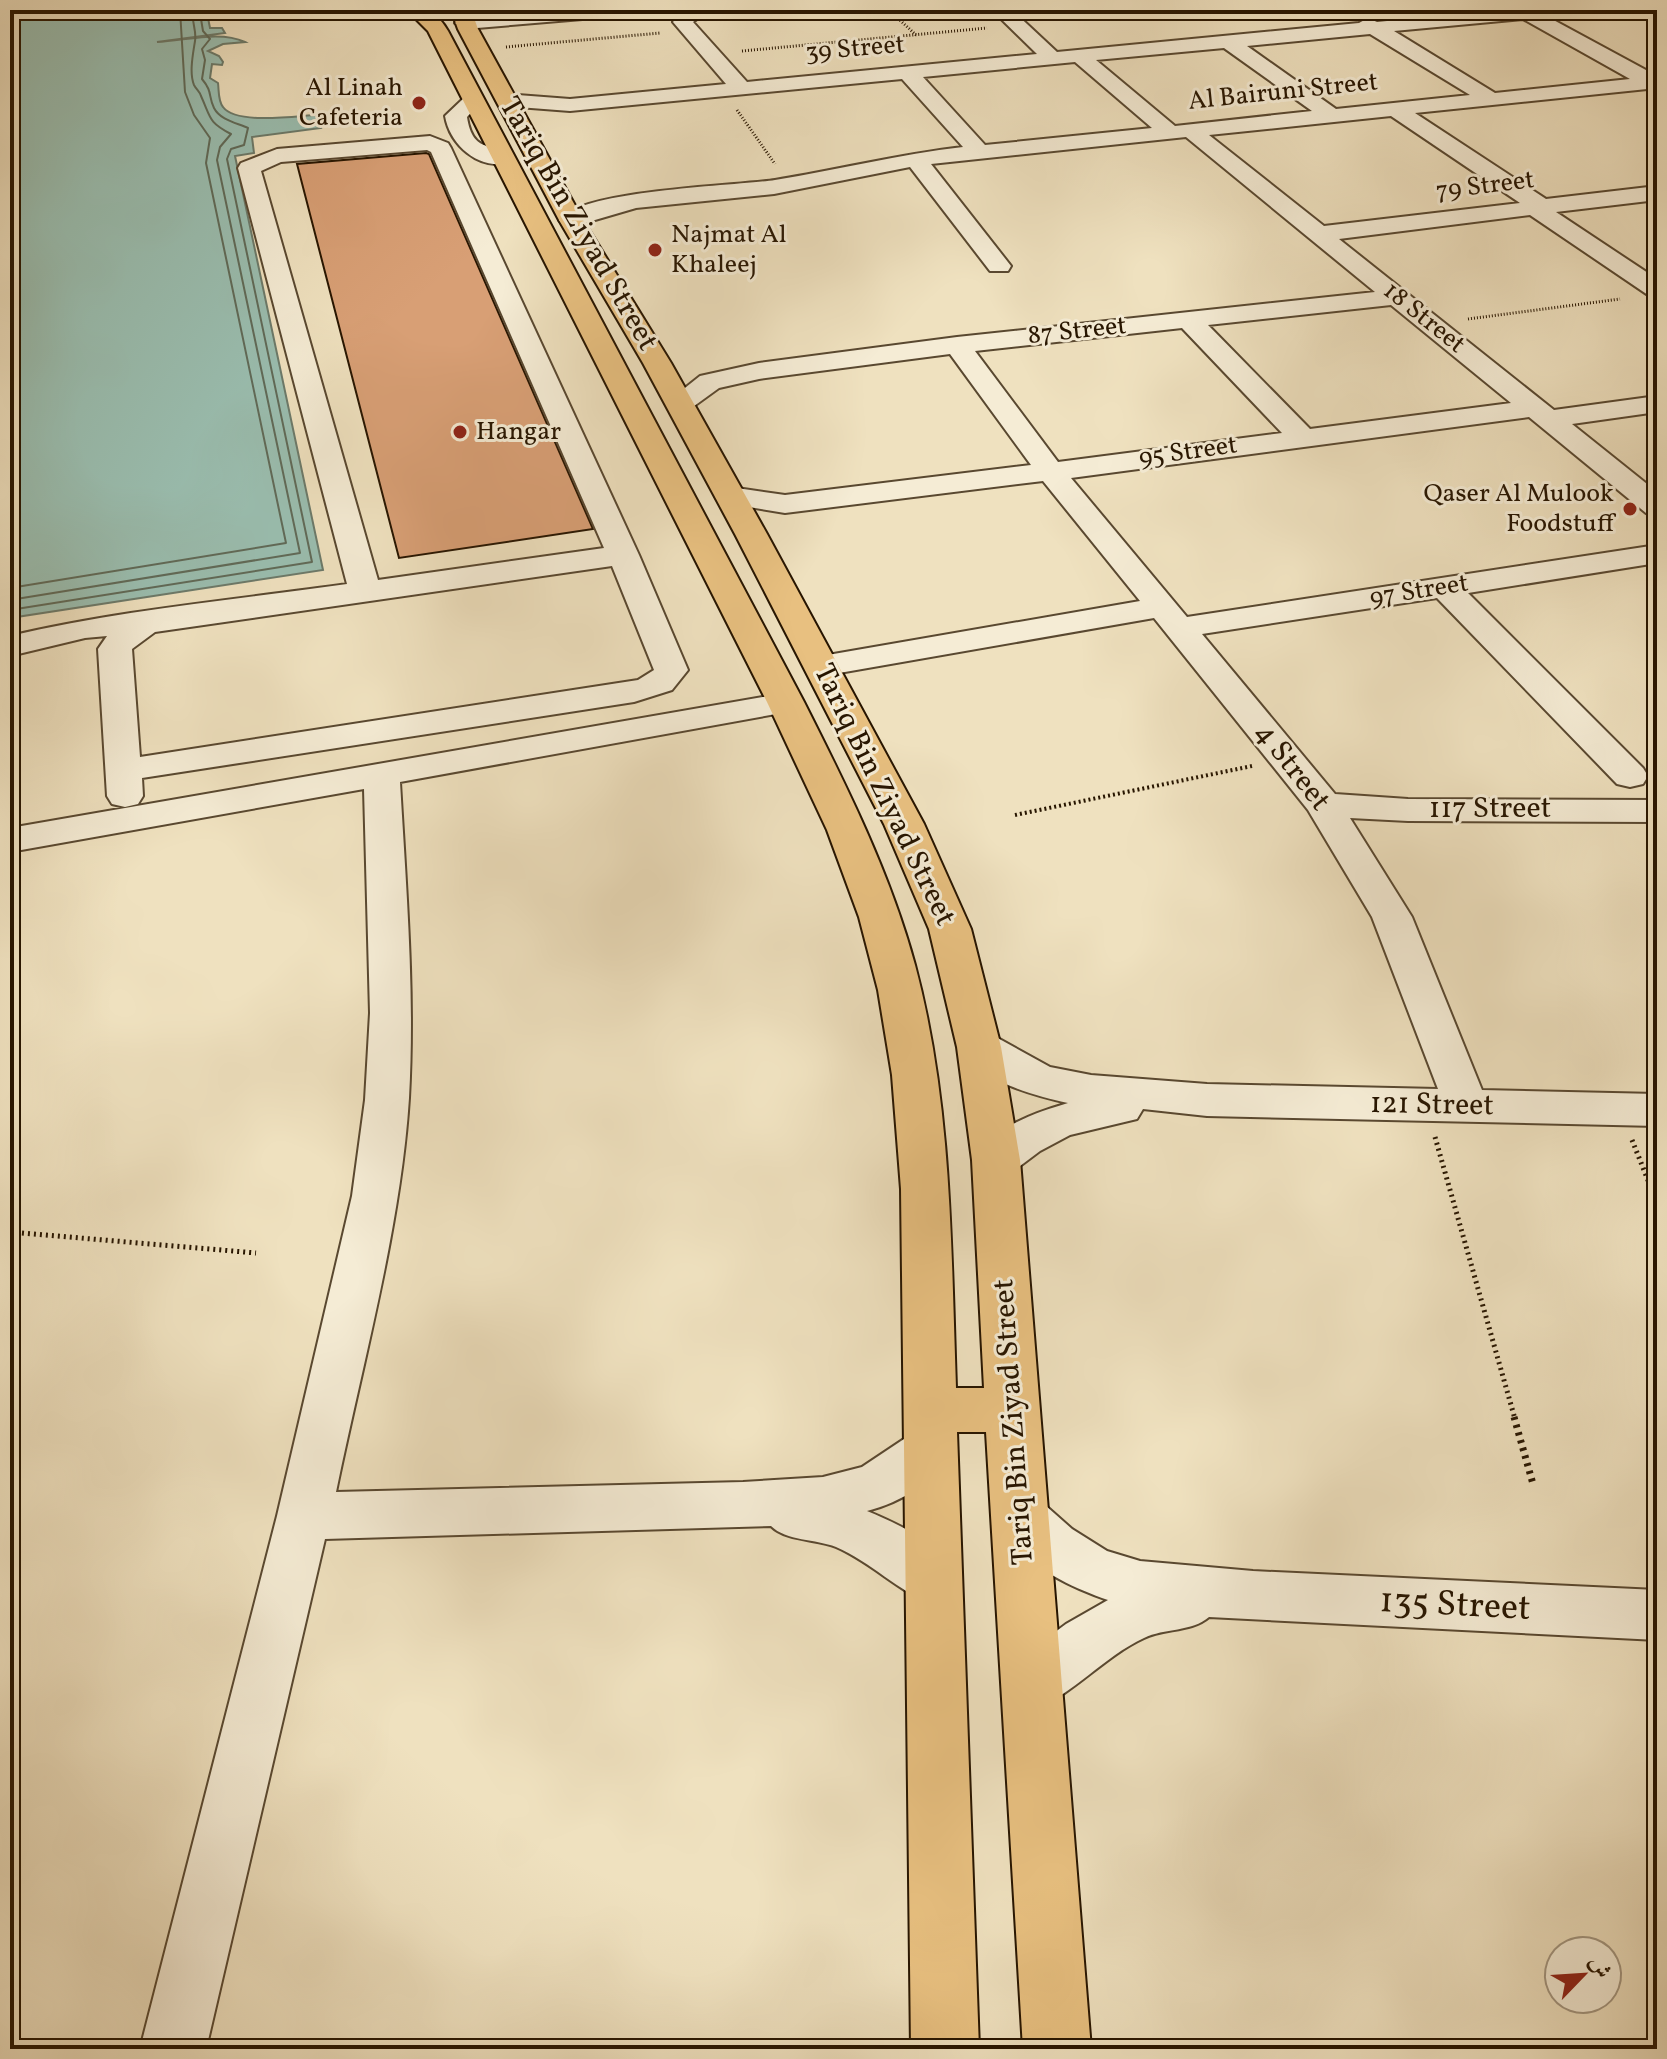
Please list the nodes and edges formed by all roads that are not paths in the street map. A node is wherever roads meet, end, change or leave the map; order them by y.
1 (417, 10) edge
2 (618, 10) edge
3 (668, 10) edge
4 (718, 10) edge
5 (1001, 10) edge
6 (1347, 10) edge
7 (1524, 12) edge
8 (694, 18) edge
9 (469, 28) edge
10 (1375, 28) junction
11 (1227, 36) junction
12 (1079, 56) junction
13 (1052, 58) junction
14 (907, 72) junction
15 (1654, 82) edge
16 (732, 89) junction
17 (1489, 98) junction
18 (1393, 108) junction
19 (1331, 115) junction
20 (499, 120) junction
21 (1180, 131) junction
22 (979, 152) junction
23 (915, 159) junction
24 (1657, 193) edge
25 (574, 195) junction
26 (1538, 208) junction
27 (1319, 234) junction
28 (999, 266) dead end
29 (1657, 290) edge
30 (1397, 297) junction
31 (1187, 319) junction
32 (957, 345) junction
33 (657, 363) junction
34 (759, 371) junction
35 (680, 403) junction
36 (1657, 404) edge
37 (1541, 414) junction
38 (1302, 437) junction
39 (1050, 471) junction
40 (730, 496) junction
41 (842, 499) junction
42 (684, 502) junction
43 (1657, 507) edge
44 (751, 534) junction
45 (1657, 554) edge
46 (623, 555) junction
47 (1444, 587) junction
48 (365, 591) junction
49 (1172, 617) junction
50 (151, 622) junction
51 (10, 646) edge
52 (822, 666) junction
53 (786, 703) junction
54 (123, 770) junction
55 (1644, 774) edge
56 (382, 777) junction
57 (1324, 805) junction
58 (1596, 810) junction
59 (1657, 811) edge
60 (127, 821) junction
61 (10, 840) edge
62 (979, 1047) junction
63 (1207, 1100) junction
64 (1445, 1106) junction
65 (1639, 1110) edge
66 (996, 1160) junction
67 (1013, 1410) junction
68 (930, 1429) junction
69 (743, 1505) junction
70 (1018, 1514) junction
71 (304, 1516) junction
72 (933, 1580) junction
73 (1253, 1596) junction
74 (1655, 1623) edge
75 (1033, 1683) junction
76 (173, 2049) edge
77 (945, 2049) edge
78 (1057, 2049) edge

1 - 20 main road, Tariq Bin Ziyad Street
2 - 9 street
3 - 8 street
4 - 8 street
5 - 13 street
6 - 10 street
7 - 10 street, 39 Street
7 - 15 street
8 - 16 street
9 - 20 main road, Tariq Bin Ziyad Street
10 - 11 street, 39 Street
10 - 17 street
11 - 12 street, 39 Street
11 - 19 street
12 - 13 street, 39 Street
12 - 21 street, 18 Street
13 - 14 street, 39 Street
14 - 16 street, 39 Street
14 - 22 street
15 - 17 street, Al Bairuni Street
16 - 20 street, 39 Street
17 - 18 street, Al Bairuni Street
18 - 19 street, Al Bairuni Street
18 - 26 street
19 - 21 street, Al Bairuni Street
20 - 25 main road, Tariq Bin Ziyad Street
20 - 42 main road, Tariq Bin Ziyad Street
21 - 22 street, Al Bairuni Street
21 - 27 street, 18 Street
22 - 23 street, Al Bairuni Street
23 - 25 street, Al Bairuni Street
23 - 25 street, Al Bairuni Street
23 - 28 street
24 - 26 street, 79 Street
25 - 33 main road, Tariq Bin Ziyad Street
26 - 27 street, 79 Street
26 - 29 street
27 - 30 street, 18 Street
30 - 31 street, 87 Street
30 - 37 street, 18 Street
31 - 32 street, 87 Street
31 - 38 street
32 - 34 street, 87 Street
32 - 39 street, 4 Street
33 - 34 street, 87 Street
33 - 35 main road, Tariq Bin Ziyad Street
34 - 35 street, 87 Street
35 - 40 main road, Tariq Bin Ziyad Street
36 - 37 street, 95 Street
37 - 38 street, 95 Street
37 - 43 street, 18 Street
38 - 39 street, 95 Street
39 - 41 street, 95 Street
39 - 49 street, 4 Street
40 - 41 street, 95 Street
40 - 42 main road
40 - 44 main road, Tariq Bin Ziyad Street
41 - 44 street, 95 Street
42 - 53 main road, Tariq Bin Ziyad Street
44 - 52 main road, Tariq Bin Ziyad Street
45 - 47 street, 97 Street
46 - 48 street
46 - 48 street
46 - 54 street
47 - 49 street, 97 Street
47 - 55 street
48 - 50 street
49 - 52 street, 97 Street
49 - 57 street, 4 Street
50 - 51 street
50 - 54 street
52 - 62 main road, Tariq Bin Ziyad Street
53 - 56 street
53 - 68 main road, Tariq Bin Ziyad Street
54 - 60 street
55 - 58 street
56 - 60 street
56 - 71 street
57 - 58 street, 117 Street
57 - 64 street, 4 Street
58 - 59 street, 117 Street
60 - 61 street
62 - 63 street, 121 Street
62 - 66 main road, Tariq Bin Ziyad Street
63 - 64 street, 121 Street
63 - 66 street, 121 Street
64 - 65 street, 121 Street
66 - 67 main road, Tariq Bin Ziyad Street
67 - 68 main road
67 - 70 main road, Tariq Bin Ziyad Street
68 - 69 street
68 - 72 main road, Tariq Bin Ziyad Street
69 - 71 street
69 - 72 street
70 - 73 street, 135 Street
70 - 75 main road, Tariq Bin Ziyad Street
71 - 76 street
72 - 77 main road, Tariq Bin Ziyad Street
73 - 74 street, 135 Street
73 - 75 street, 135 Street
75 - 78 main road, Tariq Bin Ziyad Street

